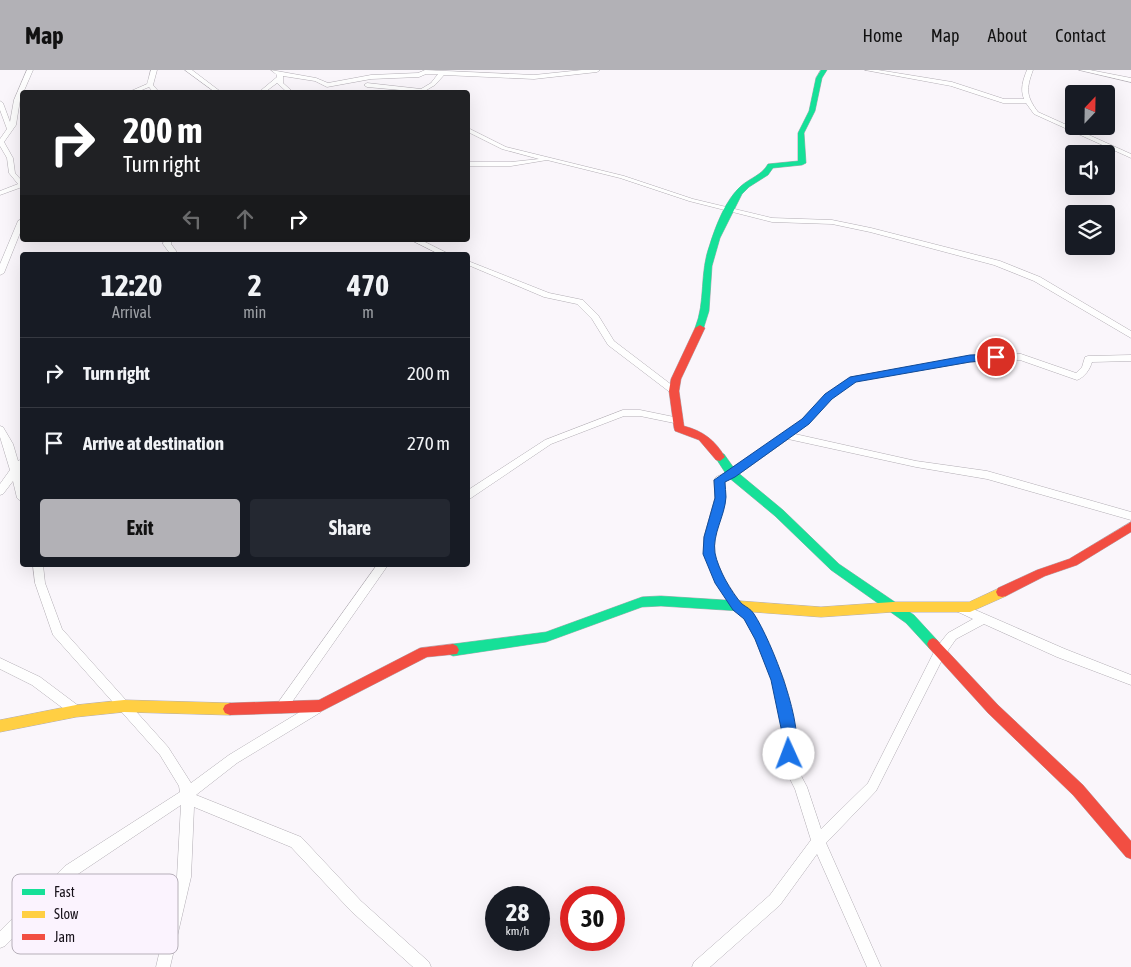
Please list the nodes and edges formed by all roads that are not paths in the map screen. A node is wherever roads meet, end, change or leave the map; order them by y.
1 (30, 70) edge
2 (154, 70) edge
3 (188, 70) edge
4 (597, 70) edge
5 (824, 70) edge
6 (868, 70) edge
7 (1030, 70) edge
8 (1082, 70) edge
9 (443, 72) junction
10 (278, 74) edge
11 (356, 76) junction
12 (1131, 80) edge
13 (367, 85) junction
14 (150, 86) junction
15 (21, 90) edge
16 (139, 90) edge
17 (154, 90) edge
18 (215, 90) edge
19 (264, 90) edge
20 (288, 90) edge
21 (376, 90) edge
22 (413, 90) edge
23 (424, 90) edge
24 (20, 93) edge
25 (1026, 101) junction
26 (0, 103) edge
27 (20, 124) edge
28 (11, 126) junction
29 (470, 131) edge
30 (2, 137) edge
31 (474, 141) dead end
32 (488, 141) junction
33 (1131, 156) edge
34 (547, 159) junction
35 (470, 164) edge
36 (20, 182) edge
37 (20, 185) edge
38 (0, 193) edge
39 (730, 209) junction
40 (20, 226) edge
41 (419, 242) edge
42 (441, 252) edge
43 (470, 264) edge
44 (0, 273) edge
45 (1131, 335) edge
46 (1131, 358) edge
47 (674, 391) junction
48 (679, 421) junction
49 (0, 429) edge
50 (786, 435) junction
51 (4, 439) edge
52 (20, 465) edge
53 (14, 474) junction
54 (732, 474) junction
55 (0, 491) edge
56 (20, 492) edge
57 (470, 494) edge
58 (1131, 516) edge
59 (1131, 526) edge
60 (38, 567) edge
61 (382, 567) edge
62 (737, 607) junction
63 (893, 607) junction
64 (960, 608) junction
65 (983, 619) junction
66 (940, 652) junction
67 (0, 663) edge
68 (1131, 680) edge
69 (124, 706) junction
70 (320, 706) junction
71 (282, 708) junction
72 (76, 711) junction
73 (0, 726) edge
74 (187, 796) junction
75 (818, 841) junction
76 (1131, 852) edge
77 (67, 874) edge
78 (178, 903) edge
79 (12, 929) edge
80 (0, 941) edge
81 (166, 954) edge
82 (163, 967) edge
83 (424, 967) edge
84 (699, 967) edge
85 (874, 967) edge

1 - 15 street
2 - 14 street
3 - 18 street
4 - 9 street
5 - 39 street
6 - 25 street
7 - 25 street
8 - 12 street
9 - 11 street
9 - 23 street
10 - 11 street
10 - 19 street
10 - 20 street
11 - 13 street
13 - 21 street
13 - 22 street
14 - 16 street
14 - 17 street
24 - 28 street
25 - 33 street
26 - 28 street
27 - 28 street
28 - 30 street
29 - 32 street
30 - 36 street
31 - 32 street
32 - 34 street
34 - 35 street
34 - 39 street
37 - 38 street
39 - 45 street
39 - 47 street
40 - 44 street
41 - 42 street
43 - 47 street
46 - 50 street
47 - 48 street
48 - 54 street
48 - 57 street
49 - 51 street
50 - 54 street
50 - 58 street
51 - 53 street
52 - 53 street
53 - 55 street
53 - 56 street
54 - 62 street
54 - 63 street
59 - 64 street
60 - 69 street
61 - 71 street
62 - 63 street
62 - 70 street
62 - 75 street
63 - 64 street
63 - 66 street
64 - 65 street
65 - 66 street
65 - 68 street
66 - 75 street
66 - 76 street
67 - 72 street
69 - 71 street
69 - 72 street
69 - 74 street
70 - 71 street
70 - 74 street
72 - 73 street
74 - 77 street
74 - 78 street
74 - 83 street
75 - 84 street
75 - 85 street
79 - 80 street
81 - 82 street

